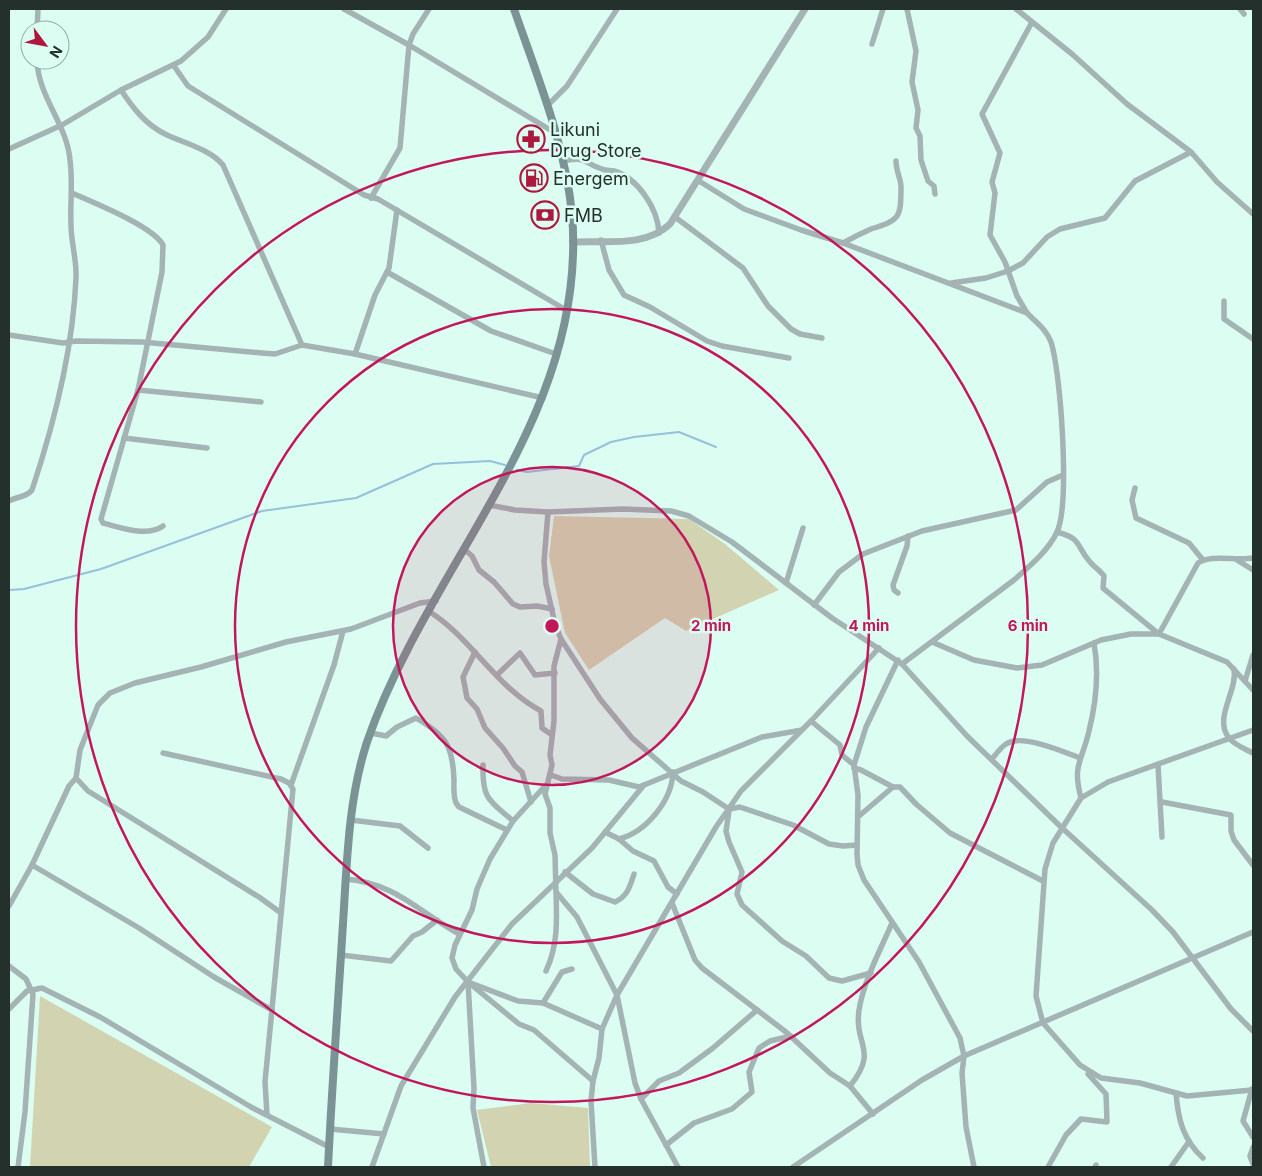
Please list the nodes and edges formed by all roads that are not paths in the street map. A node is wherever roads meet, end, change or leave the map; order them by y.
1 (226, 9) edge
2 (344, 9) edge
3 (428, 9) edge
4 (514, 9) edge
5 (617, 9) edge
6 (805, 9) edge
7 (883, 9) edge
8 (907, 9) edge
9 (1016, 9) edge
10 (1031, 24) junction
11 (872, 44) dead end
12 (409, 45) junction
13 (174, 66) junction
14 (39, 70) edge
15 (121, 90) junction
16 (548, 104) junction
17 (62, 125) junction
18 (557, 134) junction
19 (9, 149) edge
20 (1192, 152) junction
21 (563, 161) junction
22 (896, 161) dead end
23 (699, 181) junction
24 (72, 193) junction
25 (935, 194) dead end
26 (371, 198) junction
27 (397, 210) junction
28 (1253, 214) edge
29 (675, 217) junction
30 (659, 233) junction
31 (601, 240) junction
32 (573, 242) junction
33 (843, 242) junction
34 (1008, 271) junction
35 (388, 272) junction
36 (949, 283) junction
37 (1224, 301) dead end
38 (566, 310) junction
39 (1027, 313) junction
40 (9, 335) edge
41 (822, 338) dead end
42 (1253, 339) edge
43 (70, 343) junction
44 (149, 343) junction
45 (302, 345) junction
46 (355, 354) junction
47 (556, 354) junction
48 (789, 358) dead end
49 (138, 390) junction
50 (543, 398) junction
51 (261, 402) dead end
52 (124, 438) junction
53 (207, 448) dead end
54 (1063, 475) junction
55 (1135, 488) dead end
56 (9, 501) edge
57 (489, 505) junction
58 (548, 512) junction
59 (163, 526) dead end
60 (803, 528) dead end
61 (1056, 532) junction
62 (908, 536) junction
63 (464, 549) junction
64 (1253, 558) edge
65 (1203, 560) junction
66 (1237, 560) junction
67 (1253, 570) edge
68 (786, 583) junction
69 (898, 592) dead end
70 (436, 601) junction
71 (814, 605) junction
72 (552, 609) junction
73 (430, 612) junction
74 (342, 631) junction
75 (1159, 634) junction
76 (561, 639) junction
77 (932, 642) junction
78 (1094, 643) junction
79 (880, 648) junction
80 (475, 652) junction
81 (1253, 655) edge
82 (900, 662) junction
83 (1234, 669) junction
84 (555, 673) junction
85 (498, 675) junction
86 (1245, 681) junction
87 (1253, 690) edge
88 (811, 721) junction
89 (802, 730) junction
90 (1253, 730) edge
91 (371, 733) junction
92 (552, 736) junction
93 (1230, 740) junction
94 (163, 753) dead end
95 (1253, 753) edge
96 (1080, 758) junction
97 (992, 759) junction
98 (483, 765) dead end
99 (1158, 765) junction
100 (854, 767) junction
101 (673, 772) junction
102 (551, 775) junction
103 (76, 778) junction
104 (291, 785) junction
105 (644, 785) junction
106 (546, 786) junction
107 (893, 787) junction
108 (1081, 798) junction
109 (531, 802) junction
110 (1162, 802) junction
111 (729, 808) junction
112 (859, 816) junction
113 (351, 820) junction
114 (513, 822) junction
115 (1061, 828) junction
116 (507, 830) junction
117 (605, 832) junction
118 (1162, 837) dead end
119 (619, 839) junction
120 (857, 845) junction
121 (428, 848) dead end
122 (1253, 864) edge
123 (32, 865) junction
124 (564, 872) junction
125 (634, 874) dead end
126 (346, 879) junction
127 (1044, 881) junction
128 (554, 882) junction
129 (556, 892) junction
130 (677, 894) junction
131 (672, 903) junction
132 (9, 906) edge
133 (281, 913) junction
134 (437, 920) junction
135 (892, 923) junction
136 (1253, 932) edge
137 (459, 934) junction
138 (341, 954) junction
139 (1194, 958) junction
140 (9, 966) edge
141 (572, 969) dead end
142 (546, 971) dead end
143 (871, 973) junction
144 (468, 982) junction
145 (32, 988) junction
146 (617, 995) junction
147 (543, 1003) junction
148 (9, 1009) edge
149 (272, 1010) junction
150 (757, 1010) junction
151 (1043, 1023) junction
152 (602, 1029) junction
153 (1253, 1030) edge
154 (791, 1036) junction
155 (964, 1056) junction
156 (1080, 1065) junction
157 (593, 1081) junction
158 (850, 1086) junction
159 (1252, 1088) edge
160 (1176, 1093) junction
161 (641, 1099) junction
162 (873, 1114) junction
163 (268, 1115) junction
164 (330, 1128) junction
165 (384, 1134) junction
166 (1253, 1137) edge
167 (1188, 1143) junction
168 (666, 1145) junction
169 (329, 1147) junction
170 (1253, 1147) edge
171 (1203, 1158) dead end
172 (1253, 1164) edge
173 (18, 1167) edge
174 (328, 1167) edge
175 (372, 1167) edge
176 (484, 1167) edge
177 (595, 1167) edge
178 (678, 1167) edge
179 (793, 1167) edge
180 (974, 1167) edge
181 (1048, 1167) edge
182 (1171, 1167) edge

1 - 13 street
2 - 12 street
3 - 12 street
4 - 16 main road
5 - 16 street
6 - 23 street
7 - 11 street
8 - 25 street
9 - 10 street
10 - 20 street
10 - 34 street
12 - 18 street
12 - 26 street
13 - 15 street
13 - 26 street
14 - 17 street
15 - 17 street
15 - 45 street
16 - 18 main road
17 - 19 street
17 - 24 street
18 - 21 main road
20 - 28 street
20 - 34 street
21 - 30 street
21 - 32 main road
22 - 33 street
23 - 29 street
23 - 33 street
24 - 43 street
24 - 44 street
26 - 27 street
27 - 35 street
27 - 38 street
29 - 30 street
29 - 41 street
30 - 31 street
31 - 32 street
31 - 48 street
32 - 38 main road
33 - 36 street
34 - 36 street
34 - 39 street
35 - 46 street
35 - 47 street
36 - 39 street
37 - 42 street
38 - 47 main road
39 - 54 street
40 - 43 street
43 - 44 street
43 - 56 street
44 - 45 street
44 - 49 street
45 - 46 street
46 - 50 street
47 - 50 main road
49 - 51 street
49 - 52 street
50 - 57 main road
52 - 53 street
52 - 59 street
54 - 61 street
54 - 62 street
55 - 65 street
57 - 58 street
57 - 63 main road
58 - 68 street
58 - 72 street
60 - 68 street
61 - 75 street
61 - 77 street
62 - 69 street
62 - 71 street
63 - 70 main road
63 - 72 street
64 - 66 street
65 - 66 street
65 - 75 street
66 - 67 street
68 - 71 street
70 - 73 main road
70 - 74 street
71 - 79 street
72 - 76 street
73 - 80 street
73 - 91 main road
74 - 103 street
74 - 104 street
75 - 78 street
75 - 83 street
76 - 84 street
76 - 101 street
77 - 78 street
77 - 82 street
78 - 96 street
79 - 82 street
79 - 88 street
80 - 85 street
80 - 109 street
81 - 86 street
82 - 97 street
82 - 100 street
83 - 86 street
83 - 93 street
84 - 85 street
84 - 92 street
85 - 92 street
86 - 87 street
88 - 89 street
88 - 100 street
89 - 101 street
89 - 111 street
90 - 93 street
91 - 113 main road
91 - 116 street
92 - 102 street
93 - 95 street
93 - 99 street
94 - 104 street
96 - 97 street
96 - 108 street
97 - 115 street
98 - 114 street
99 - 108 street
99 - 110 street
100 - 107 street
100 - 112 street
101 - 105 street
101 - 111 street
101 - 119 street
102 - 105 street
102 - 106 street
103 - 123 street
103 - 133 street
104 - 133 street
105 - 117 street
106 - 109 street
106 - 128 street
107 - 112 street
107 - 127 street
108 - 115 street
109 - 114 street
110 - 118 street
110 - 122 street
111 - 120 street
111 - 130 street
111 - 143 street
112 - 120 street
113 - 121 street
113 - 126 main road
114 - 116 street
115 - 127 street
115 - 139 street
116 - 137 street
117 - 119 street
117 - 124 street
119 - 130 street
120 - 135 street
123 - 132 street
123 - 149 street
124 - 125 street
124 - 128 street
126 - 134 street
126 - 138 main road
127 - 151 street
128 - 129 street
128 - 144 street
129 - 142 street
129 - 146 street
130 - 131 street
131 - 146 street
131 - 150 street
133 - 149 street
134 - 137 street
134 - 138 street
135 - 143 street
135 - 155 street
136 - 139 street
137 - 144 street
138 - 164 main road
139 - 151 street
139 - 153 street
140 - 145 street
141 - 147 street
143 - 158 street
144 - 147 street
144 - 157 street
144 - 165 street
144 - 176 street
145 - 148 street
145 - 163 street
145 - 173 street
146 - 152 street
146 - 161 street
147 - 152 street
149 - 163 street
150 - 154 street
150 - 161 street
151 - 155 street
151 - 156 street
152 - 157 street
154 - 158 street
154 - 168 street
155 - 162 street
155 - 180 street
156 - 160 street
156 - 181 street
157 - 177 street
158 - 162 street
159 - 160 street
159 - 166 street
160 - 167 street
161 - 168 street
162 - 179 street
163 - 169 street
164 - 165 street
164 - 169 main road
165 - 175 street
167 - 171 street
167 - 182 street
168 - 178 street
169 - 174 main road
170 - 172 street

